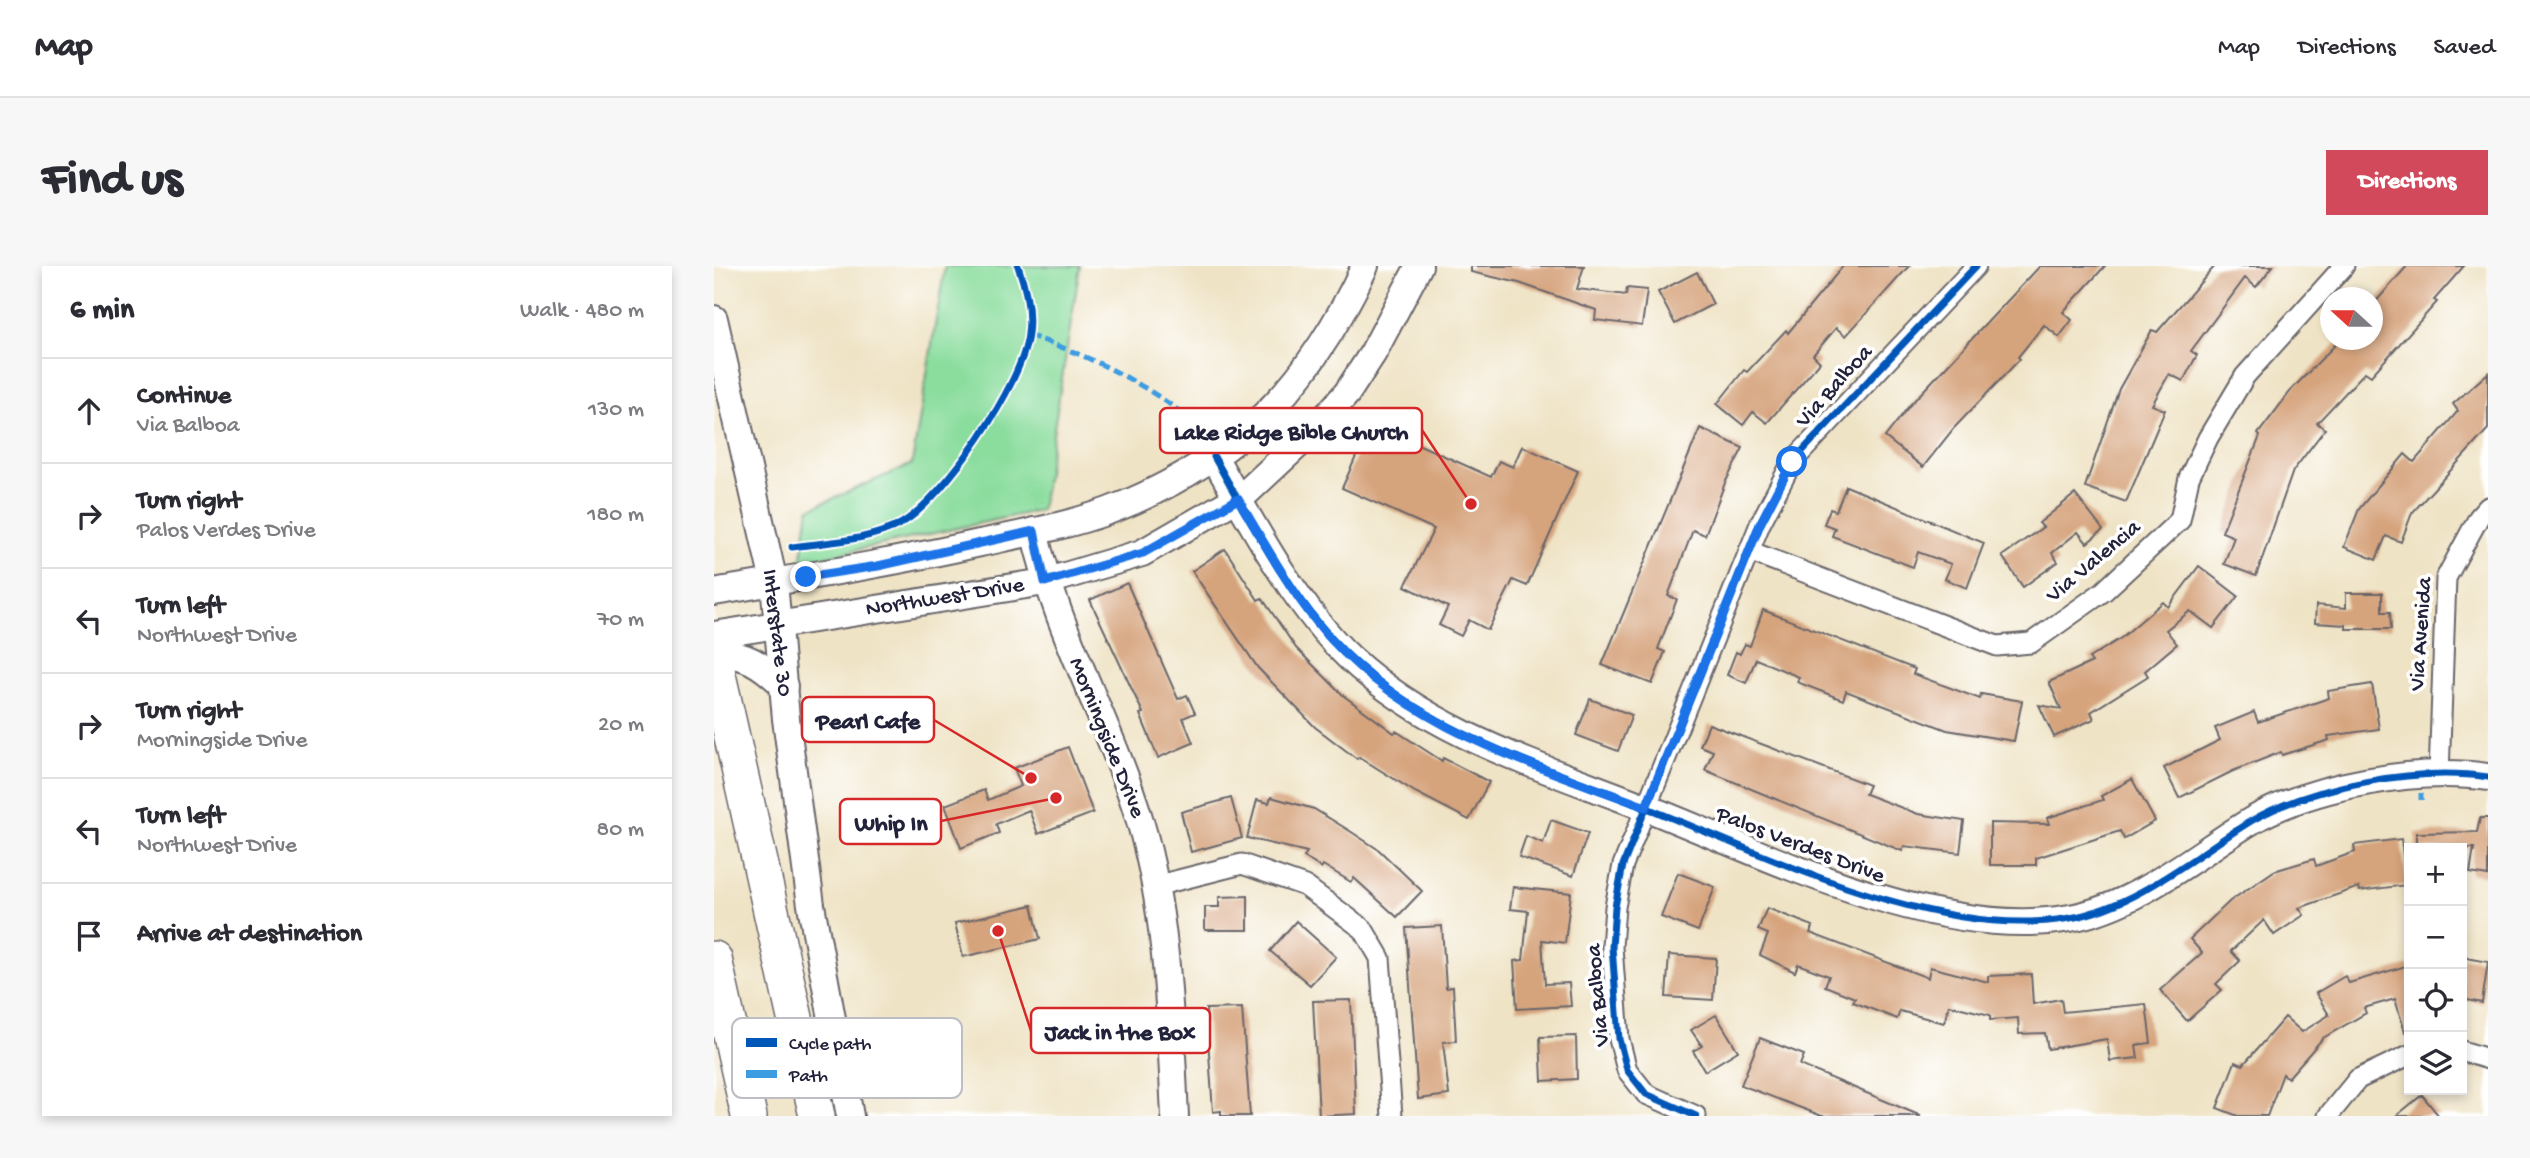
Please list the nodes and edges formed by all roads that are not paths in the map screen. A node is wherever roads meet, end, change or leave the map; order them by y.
1 (1365, 266) edge
2 (1419, 266) edge
3 (1976, 266) edge
4 (2344, 266) edge
5 (714, 319) edge
6 (1213, 457) junction
7 (1238, 499) junction
8 (2488, 507) edge
9 (1034, 531) junction
10 (1749, 551) junction
11 (774, 582) junction
12 (1045, 582) junction
13 (714, 592) edge
14 (778, 624) junction
15 (717, 650) edge
16 (784, 686) junction
17 (2439, 775) junction
18 (2488, 777) edge
19 (1646, 807) junction
20 (1155, 886) junction
21 (714, 959) edge
22 (796, 1018) edge
23 (832, 1018) edge
24 (732, 1040) edge
25 (2467, 1053) edge
26 (2404, 1057) edge
27 (2488, 1059) edge
28 (745, 1098) edge
29 (813, 1098) edge
30 (847, 1098) edge
31 (749, 1116) edge
32 (817, 1116) edge
33 (850, 1116) edge
34 (1175, 1116) edge
35 (1392, 1116) edge
36 (1696, 1116) edge
37 (2328, 1116) edge

1 - 6 main road, Northwest Drive
2 - 7 main road, Northwest Drive
3 - 10 street, Via Balboa
4 - 10 street, Via Valencia
5 - 11 main road, Interstate 30
6 - 7 main road, Palos Verdes Drive
6 - 9 main road, Northwest Drive
7 - 12 main road, Northwest Drive
7 - 19 main road, Palos Verdes Drive
8 - 17 street, Via Avenida
9 - 11 main road, Northwest Drive
9 - 12 main road, Morningside Drive
10 - 19 street, Via Balboa
11 - 13 main road, Northwest Drive
11 - 14 main road, Interstate 30
12 - 14 main road, Northwest Drive
12 - 20 main road, Morningside Drive
14 - 15 main road, Northwest Drive
14 - 16 main road, Interstate 30
15 - 16 main road
15 - 22 highway
16 - 23 main road, Interstate 30
17 - 18 main road, Palos Verdes Drive
17 - 19 main road, Palos Verdes Drive
19 - 36 street, Via Balboa
20 - 34 main road, Morningside Drive
20 - 35 street
21 - 24 highway
25 - 27 street
26 - 37 street
28 - 31 highway
29 - 32 highway
30 - 33 main road, Interstate 30

